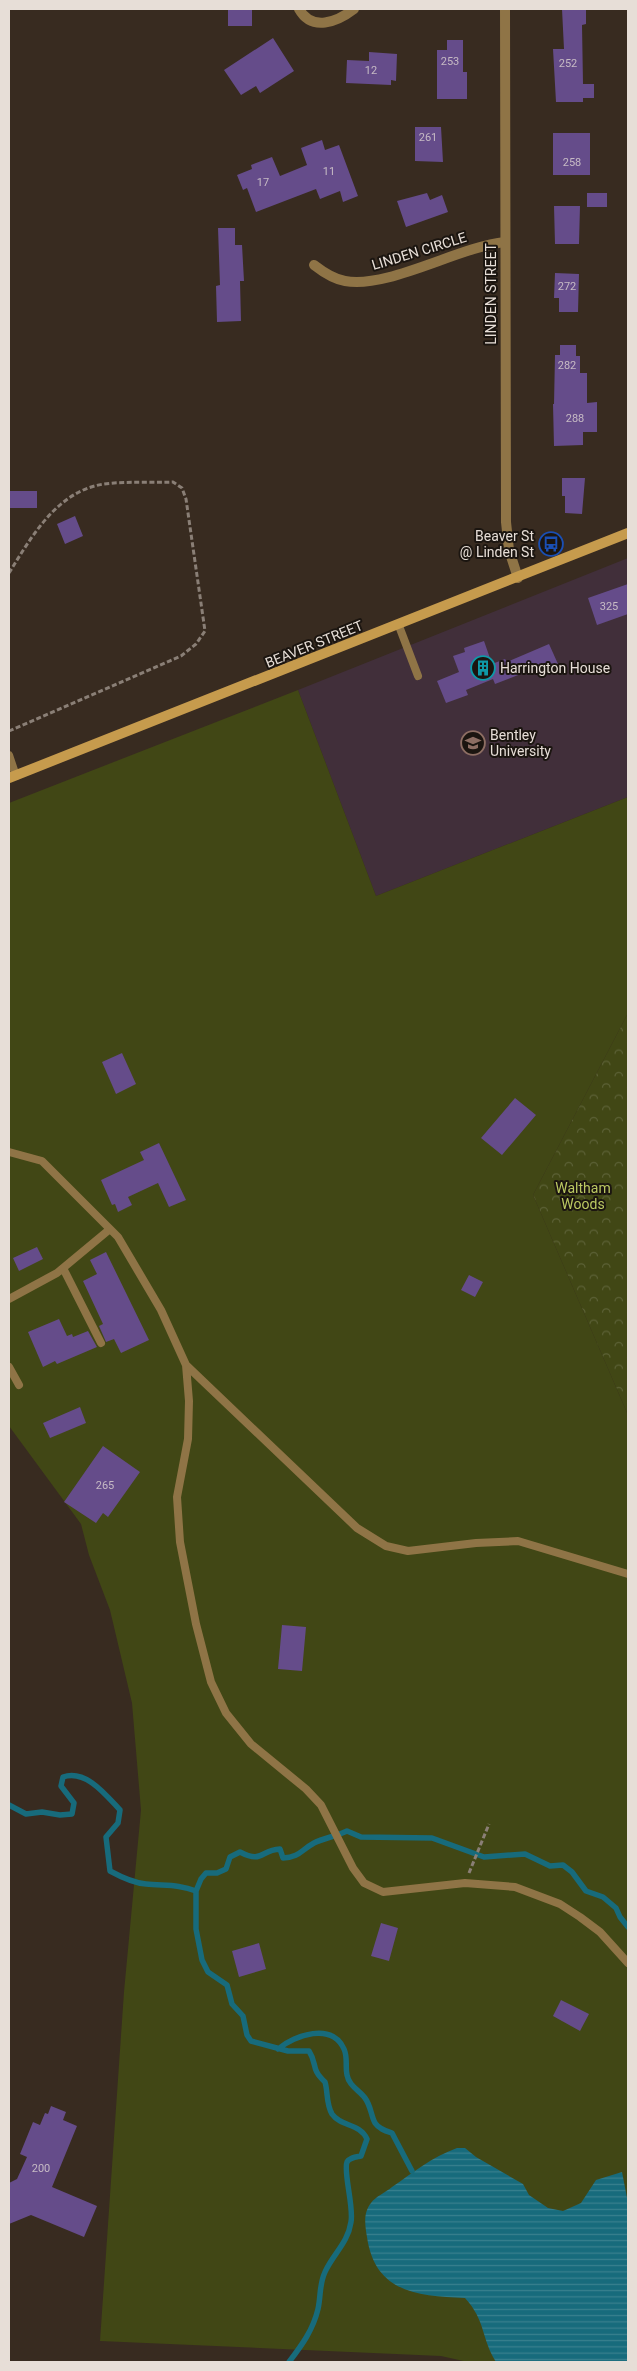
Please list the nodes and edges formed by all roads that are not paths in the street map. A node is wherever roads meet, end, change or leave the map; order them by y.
1 (299, 9) edge
2 (354, 9) edge
3 (505, 9) edge
4 (505, 242) junction
5 (314, 266) dead end
6 (628, 534) edge
7 (518, 578) junction
8 (399, 626) junction
9 (418, 676) dead end
10 (9, 755) edge
11 (12, 777) edge
12 (9, 1152) edge
13 (110, 1229) junction
14 (63, 1268) junction
15 (9, 1299) edge
16 (101, 1343) dead end
17 (186, 1365) junction
18 (9, 1367) edge
19 (19, 1385) dead end
20 (628, 1574) edge
21 (628, 1963) edge

1 - 2 street
3 - 4 street, LINDEN STREET
4 - 5 street, LINDEN CIRCLE
4 - 7 street, LINDEN STREET
6 - 7 main road, BEAVER STREET
7 - 8 main road, BEAVER STREET
8 - 9 lane
8 - 11 main road, BEAVER STREET
10 - 11 lane
12 - 13 lane
13 - 14 lane
13 - 17 lane
14 - 15 lane
14 - 16 lane
17 - 20 lane
17 - 21 lane
18 - 19 lane

